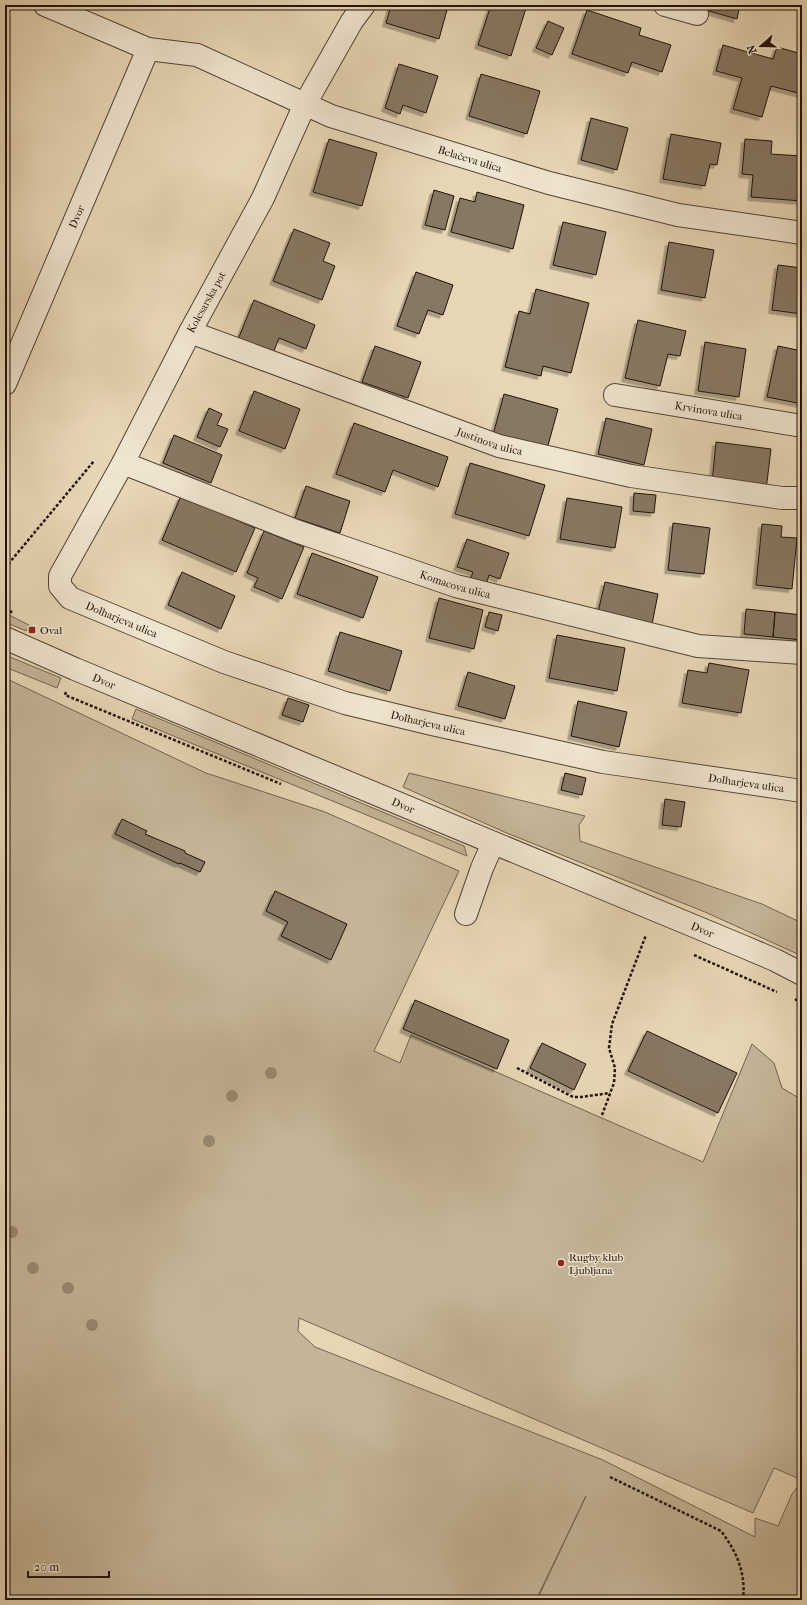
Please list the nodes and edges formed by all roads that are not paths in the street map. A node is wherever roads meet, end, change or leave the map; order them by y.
1 (45, 5) edge
2 (364, 5) edge
3 (665, 5) edge
4 (697, 14) dead end
5 (148, 49) junction
6 (305, 104) junction
7 (802, 233) edge
8 (190, 332) junction
9 (5, 384) edge
10 (615, 395) dead end
11 (802, 426) edge
12 (123, 463) junction
13 (802, 498) edge
14 (70, 598) joint
15 (5, 638) edge
16 (802, 653) edge
17 (802, 791) edge
18 (493, 843) junction
19 (466, 914) dead end
20 (802, 974) edge

1 - 5 street, Belačeva ulica
2 - 6 street, Kolesarska pot
3 - 4 street
5 - 6 street, Belačeva ulica
5 - 9 street, Dvor
6 - 7 street, Belačeva ulica
6 - 8 street, Kolesarska pot
8 - 12 street, Kolesarska pot
8 - 13 street, Justinova ulica
10 - 11 street, Krvinova ulica
12 - 14 street, Kolesarska pot
12 - 16 street, Komacova ulica
14 - 17 street, Dolharjeva ulica
15 - 18 street, Dvor
18 - 19 street
18 - 20 street, Dvor

